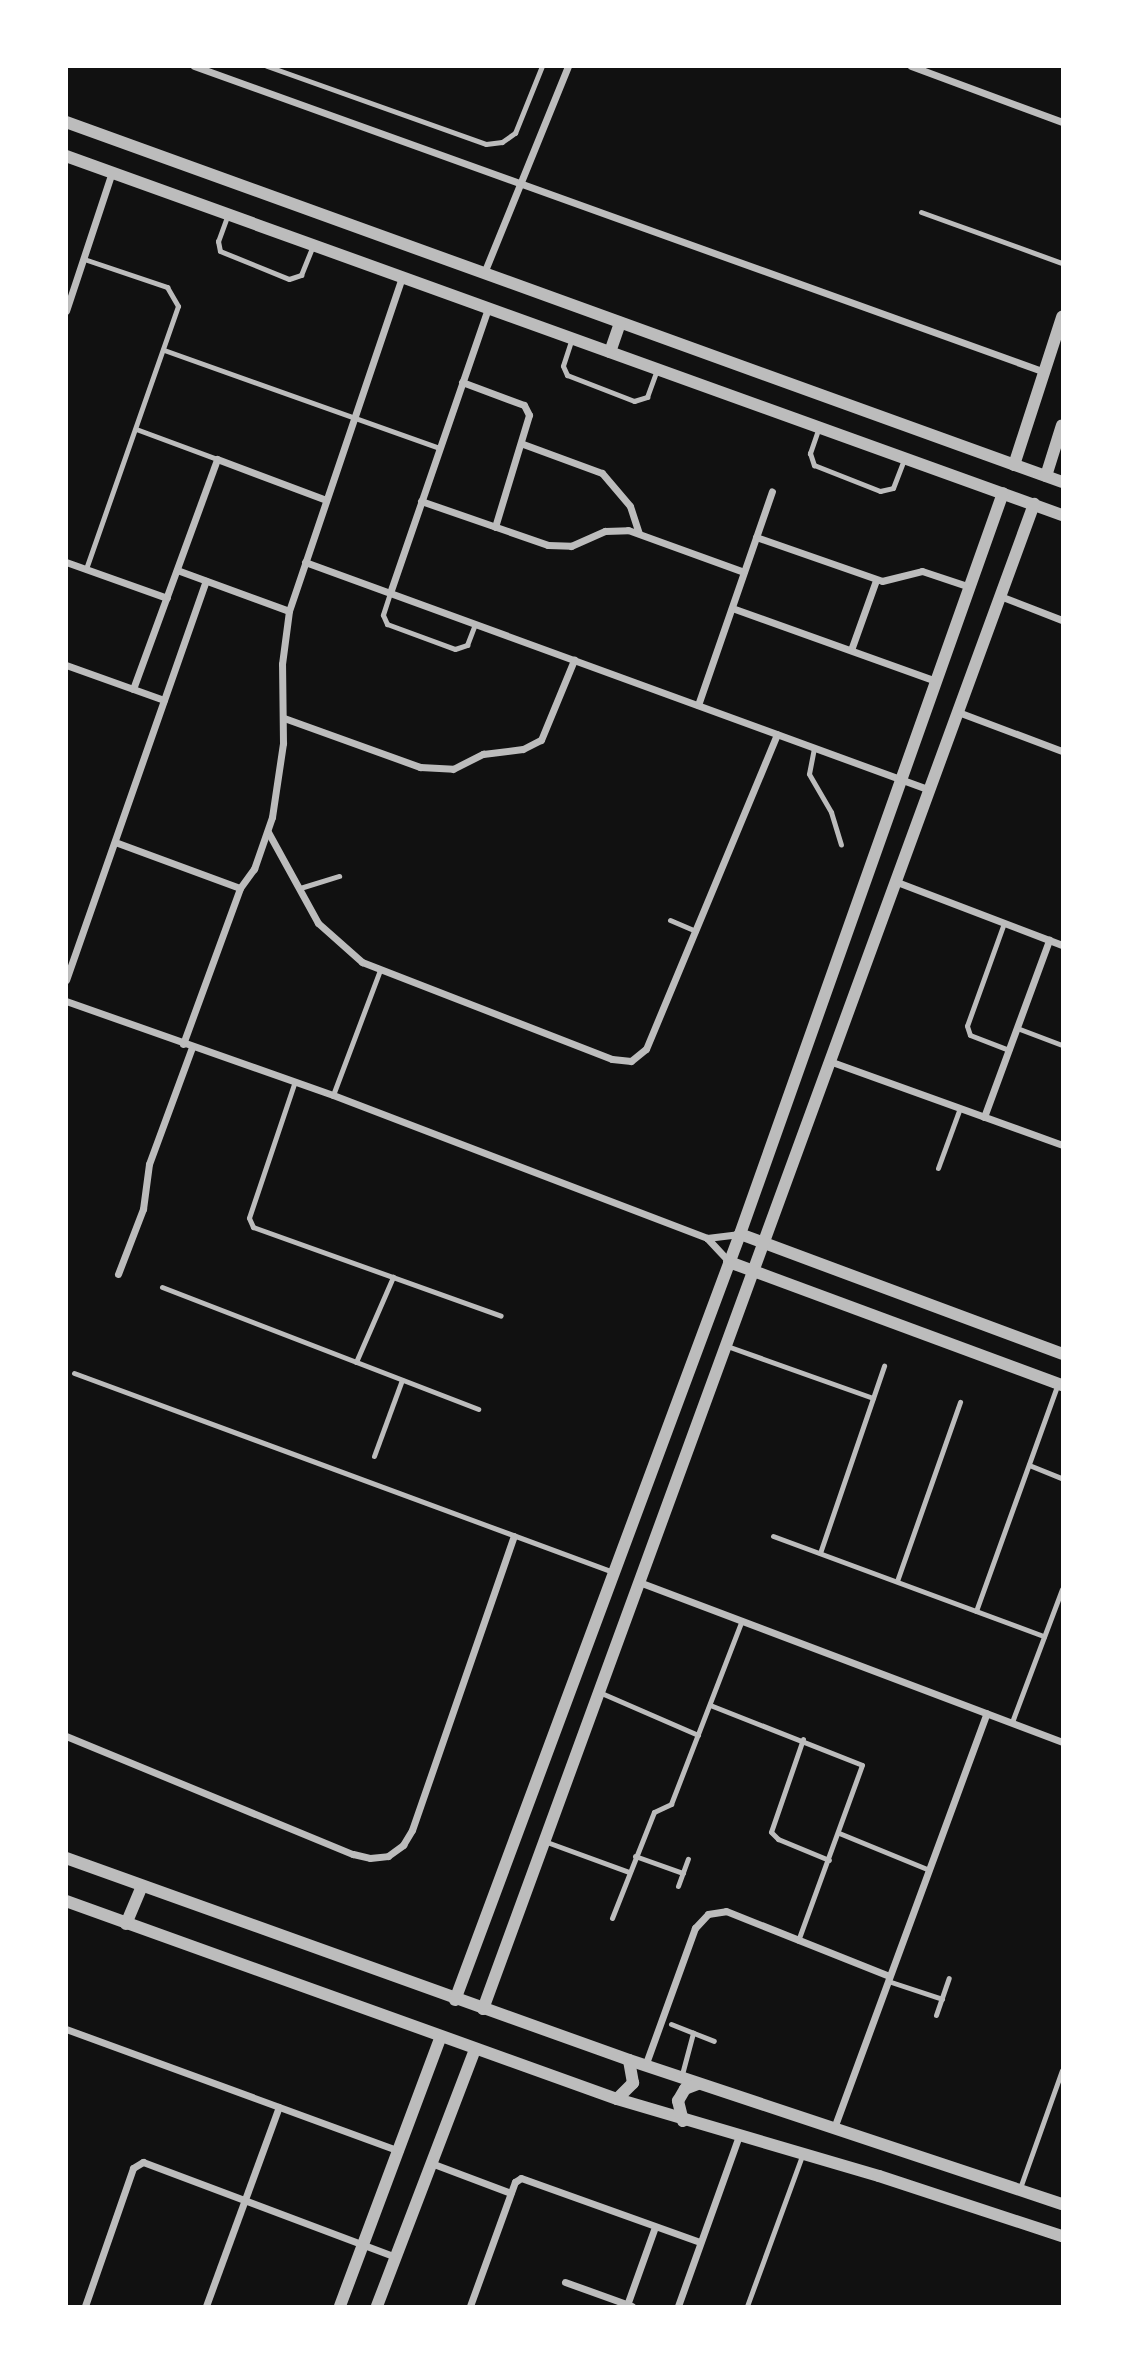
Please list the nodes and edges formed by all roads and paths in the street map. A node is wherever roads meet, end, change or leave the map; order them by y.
1 (194, 66) edge
2 (267, 66) edge
3 (542, 66) edge
4 (568, 66) edge
5 (911, 66) edge
6 (66, 122) edge
7 (1062, 122) edge
8 (66, 156) edge
9 (112, 172) junction
10 (521, 185) junction
11 (921, 212) dead end
12 (228, 214) junction
13 (313, 245) junction
14 (83, 259) junction
15 (1062, 263) edge
16 (484, 273) junction
17 (402, 277) junction
18 (488, 307) junction
19 (66, 311) edge
20 (1062, 317) edge
21 (620, 323) junction
22 (572, 338) junction
23 (164, 350) junction
24 (610, 352) junction
25 (658, 369) junction
26 (1045, 372) junction
27 (462, 382) junction
28 (354, 418) junction
29 (1062, 425) edge
30 (819, 427) junction
31 (136, 429) junction
32 (523, 444) junction
33 (439, 448) junction
34 (904, 458) junction
35 (217, 459) junction
36 (1014, 464) junction
37 (1046, 476) junction
38 (1062, 482) edge
39 (772, 491) dead end
40 (1003, 493) junction
41 (326, 500) junction
42 (421, 501) junction
43 (1034, 505) junction
44 (1062, 515) edge
45 (495, 527) junction
46 (639, 533) junction
47 (756, 537) junction
48 (66, 562) edge
49 (304, 562) junction
50 (86, 569) junction
51 (177, 570) junction
52 (744, 572) junction
53 (876, 580) junction
54 (206, 581) junction
55 (970, 587) junction
56 (390, 593) junction
57 (1000, 596) junction
58 (167, 598) junction
59 (732, 608) junction
60 (289, 611) junction
61 (1062, 620) edge
62 (475, 624) junction
63 (851, 650) junction
64 (573, 660) junction
65 (66, 665) edge
66 (936, 681) junction
67 (133, 689) junction
68 (164, 700) junction
69 (698, 705) junction
70 (958, 712) junction
71 (284, 718) junction
72 (777, 734) junction
73 (814, 748) junction
74 (1062, 751) edge
75 (901, 780) junction
76 (930, 790) junction
77 (268, 832) junction
78 (115, 842) junction
79 (841, 844) dead end
80 (339, 876) dead end
81 (897, 882) junction
82 (240, 888) junction
83 (300, 888) junction
84 (670, 920) dead end
85 (1004, 923) junction
86 (696, 931) junction
87 (1049, 940) junction
88 (1062, 945) edge
89 (380, 970) junction
90 (66, 980) edge
91 (66, 1001) edge
92 (1017, 1028) junction
93 (183, 1044) junction
94 (1062, 1045) edge
95 (192, 1047) junction
96 (1009, 1050) junction
97 (832, 1062) junction
98 (294, 1084) junction
99 (333, 1095) junction
100 (960, 1108) junction
101 (984, 1117) junction
102 (1062, 1145) edge
103 (938, 1168) dead end
104 (740, 1234) junction
105 (708, 1238) junction
106 (765, 1243) junction
107 (729, 1262) junction
108 (755, 1272) junction
109 (118, 1274) dead end
110 (393, 1277) junction
111 (162, 1287) dead end
112 (501, 1317) dead end
113 (727, 1346) junction
114 (1062, 1354) edge
115 (356, 1362) junction
116 (884, 1366) dead end
117 (74, 1373) dead end
118 (402, 1380) junction
119 (1060, 1384) edge
120 (873, 1398) junction
121 (960, 1402) dead end
122 (478, 1409) dead end
123 (374, 1456) dead end
124 (1029, 1465) junction
125 (1062, 1478) edge
126 (773, 1535) dead end
127 (514, 1536) junction
128 (820, 1553) junction
129 (613, 1572) junction
130 (897, 1581) junction
131 (639, 1582) junction
132 (1062, 1589) edge
133 (976, 1611) junction
134 (742, 1620) junction
135 (1044, 1636) junction
136 (598, 1692) junction
137 (710, 1705) junction
138 (987, 1713) junction
139 (1012, 1722) junction
140 (698, 1735) junction
141 (66, 1736) edge
142 (803, 1740) junction
143 (1062, 1741) edge
144 (839, 1833) junction
145 (544, 1841) junction
146 (635, 1856) junction
147 (66, 1858) edge
148 (688, 1859) dead end
149 (829, 1860) junction
150 (929, 1870) junction
151 (629, 1872) junction
152 (683, 1872) junction
153 (142, 1886) junction
154 (678, 1886) dead end
155 (66, 1901) edge
156 (612, 1918) dead end
157 (127, 1924) junction
158 (798, 1941) junction
159 (888, 1978) junction
160 (950, 1978) dead end
161 (942, 1999) junction
162 (455, 2000) junction
163 (483, 2009) junction
164 (936, 2015) dead end
165 (671, 2024) dead end
166 (66, 2029) edge
167 (693, 2032) junction
168 (440, 2039) junction
169 (714, 2041) dead end
170 (475, 2050) junction
171 (629, 2060) junction
172 (645, 2066) junction
173 (1062, 2070) edge
174 (681, 2078) junction
175 (699, 2084) junction
176 (617, 2099) junction
177 (279, 2107) junction
178 (683, 2121) junction
179 (834, 2128) junction
180 (738, 2138) junction
181 (400, 2151) junction
182 (802, 2156) junction
183 (431, 2163) junction
184 (1020, 2188) junction
185 (512, 2193) junction
186 (245, 2200) junction
187 (1062, 2203) edge
188 (655, 2227) junction
189 (1062, 2236) edge
190 (700, 2242) junction
191 (363, 2245) junction
192 (396, 2257) junction
193 (565, 2283) dead end
194 (85, 2306) edge
195 (206, 2306) edge
196 (340, 2306) edge
197 (377, 2306) edge
198 (470, 2306) edge
199 (630, 2306) edge
200 (678, 2306) edge
201 (747, 2306) edge

1 - 10 street
2 - 3 lane
4 - 10 street
5 - 7 street
6 - 16 street
8 - 9 street
9 - 12 street
9 - 14 street
10 - 16 street
10 - 26 street
11 - 15 lane
12 - 13 street
12 - 13 lane
13 - 17 street
14 - 19 street
14 - 23 lane
16 - 21 street
17 - 18 street
17 - 28 street
18 - 22 street
18 - 27 street
20 - 26 street
21 - 24 street
21 - 36 street
22 - 24 street
22 - 25 lane
23 - 28 lane
23 - 31 lane
24 - 25 street
25 - 30 street
26 - 36 street
27 - 32 street
27 - 33 street
28 - 33 lane
28 - 41 street
29 - 37 street
30 - 34 street
30 - 34 lane
31 - 35 lane
31 - 50 lane
32 - 45 street
32 - 46 street
33 - 42 street
34 - 40 street
35 - 41 street
35 - 51 street
36 - 37 street
37 - 38 street
39 - 47 street
40 - 43 street
40 - 55 street
41 - 49 street
42 - 45 street
42 - 56 street
43 - 44 street
43 - 57 street
45 - 46 street
46 - 52 street
47 - 52 street
47 - 53 street
48 - 50 street
49 - 56 street
49 - 60 street
50 - 58 street
51 - 54 street
51 - 58 street
52 - 59 street
53 - 55 street
53 - 63 street
54 - 60 street
54 - 68 street
55 - 66 street
56 - 62 street
56 - 62 lane
57 - 61 street
57 - 70 street
58 - 67 street
59 - 63 street
59 - 69 street
60 - 71 street
62 - 64 street
63 - 66 street
64 - 69 street
64 - 71 street
65 - 67 street
66 - 75 street
67 - 68 street
68 - 78 street
69 - 72 street
70 - 74 street
70 - 76 street
71 - 77 street
72 - 73 street
72 - 86 street
73 - 75 street
73 - 79 lane
75 - 76 street
75 - 104 street
76 - 81 street
77 - 82 street
77 - 83 street
78 - 82 street
78 - 90 street
80 - 83 lane
81 - 85 street
81 - 97 street
82 - 93 street
83 - 89 street
84 - 86 lane
85 - 87 street
85 - 96 lane
86 - 89 street
87 - 88 street
87 - 92 street
89 - 99 lane
91 - 93 street
92 - 94 lane
92 - 96 street
93 - 95 street
95 - 98 street
95 - 109 street
96 - 101 street
97 - 100 street
97 - 106 street
98 - 99 street
98 - 110 lane
99 - 105 street
100 - 101 street
100 - 103 lane
101 - 102 street
104 - 105 street
104 - 106 street
104 - 107 street
105 - 107 street
106 - 108 street
106 - 114 street
107 - 108 street
107 - 129 street
108 - 113 street
108 - 119 street
110 - 112 lane
110 - 115 lane
111 - 115 lane
113 - 120 lane
113 - 131 street
115 - 118 lane
116 - 120 lane
117 - 127 lane
118 - 122 lane
118 - 123 lane
119 - 124 lane
120 - 128 lane
121 - 130 lane
124 - 125 lane
124 - 133 lane
126 - 128 lane
127 - 129 lane
127 - 141 street
128 - 130 lane
129 - 162 street
130 - 133 lane
131 - 134 street
131 - 136 street
132 - 135 lane
133 - 135 lane
134 - 137 lane
134 - 138 street
135 - 139 lane
136 - 140 lane
136 - 145 street
137 - 140 lane
137 - 142 lane
138 - 139 street
138 - 150 street
139 - 143 street
140 - 146 lane
142 - 144 lane
142 - 149 lane
144 - 149 lane
144 - 150 lane
145 - 151 lane
145 - 163 street
146 - 151 lane
146 - 152 lane
147 - 153 street
148 - 152 lane
149 - 158 lane
150 - 159 street
151 - 156 lane
152 - 154 lane
153 - 157 street
153 - 162 street
155 - 157 street
157 - 168 street
158 - 159 street
158 - 172 street
159 - 161 lane
159 - 179 street
160 - 161 lane
161 - 164 lane
162 - 163 street
163 - 171 street
165 - 167 lane
166 - 177 street
167 - 169 lane
167 - 174 lane
168 - 170 street
168 - 181 street
170 - 176 street
170 - 183 street
171 - 172 street
171 - 176 street
172 - 174 street
173 - 184 lane
174 - 175 street
175 - 178 street
175 - 179 street
176 - 178 street
177 - 181 street
177 - 186 street
178 - 180 street
179 - 184 street
180 - 182 street
180 - 190 street
181 - 191 street
182 - 189 street
182 - 201 lane
183 - 185 street
183 - 192 street
184 - 187 street
185 - 188 street
185 - 198 street
186 - 191 street
186 - 194 street
186 - 195 street
188 - 190 street
188 - 199 street
190 - 200 street
191 - 192 street
191 - 196 street
192 - 197 street
193 - 199 street

